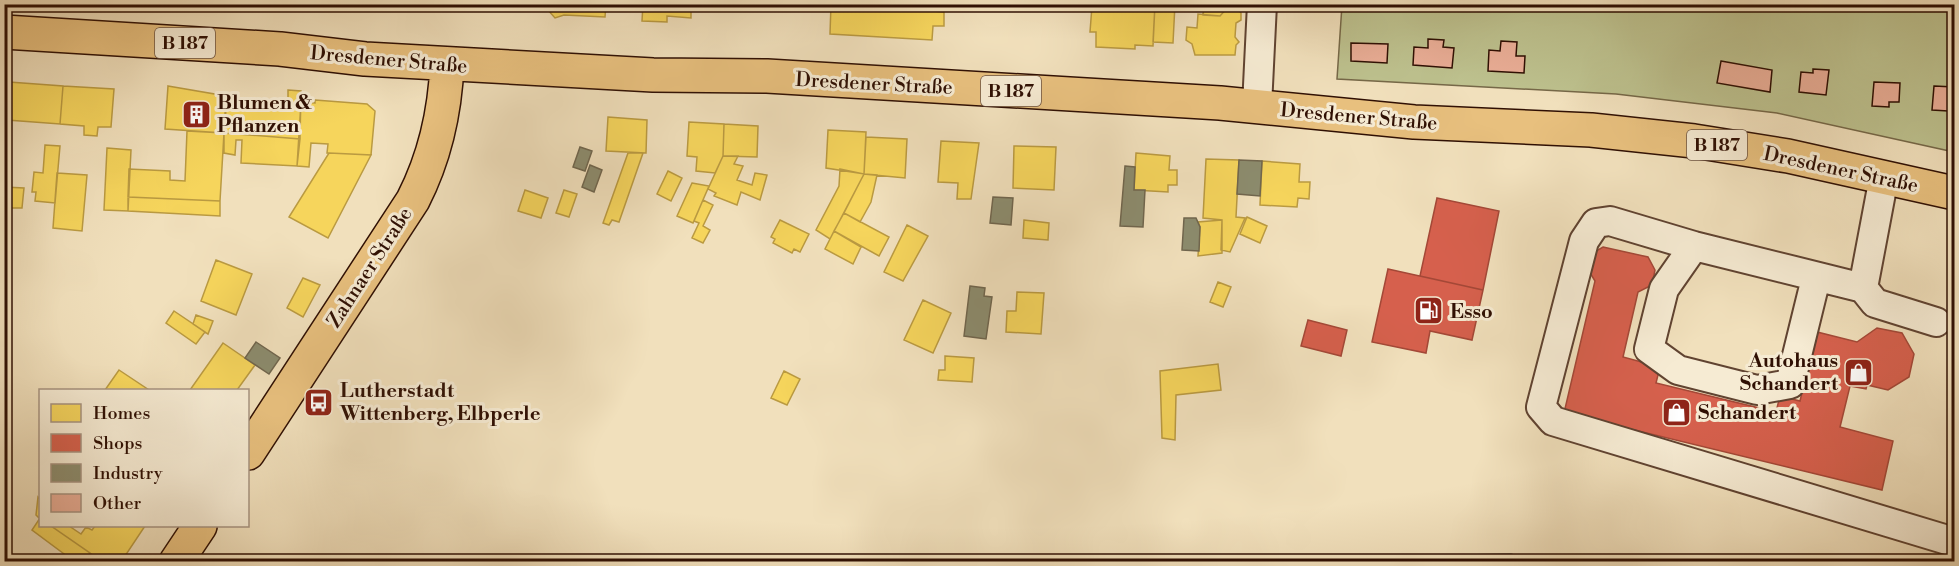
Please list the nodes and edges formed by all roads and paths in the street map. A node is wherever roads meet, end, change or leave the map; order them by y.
1 (1262, 4) edge
2 (4, 32) edge
3 (447, 64) junction
4 (1257, 106) junction
5 (1884, 177) junction
6 (1954, 193) edge
7 (1694, 246) junction
8 (1816, 278) junction
9 (1863, 288) junction
10 (1936, 322) dead end
11 (249, 451) edge
12 (199, 527) edge
13 (1954, 542) edge
14 (176, 561) edge

1 - 4 street
2 - 3 main road, Dresdener Straße / B 187
3 - 4 main road, Dresdener Straße / B 187
3 - 11 main road, Zahnaer Straße
4 - 5 main road, Dresdener Straße / B 187
5 - 6 main road, Dresdener Straße / B 187
5 - 9 street
7 - 8 street
7 - 8 street
7 - 13 street
8 - 9 street
9 - 10 street
12 - 14 main road

